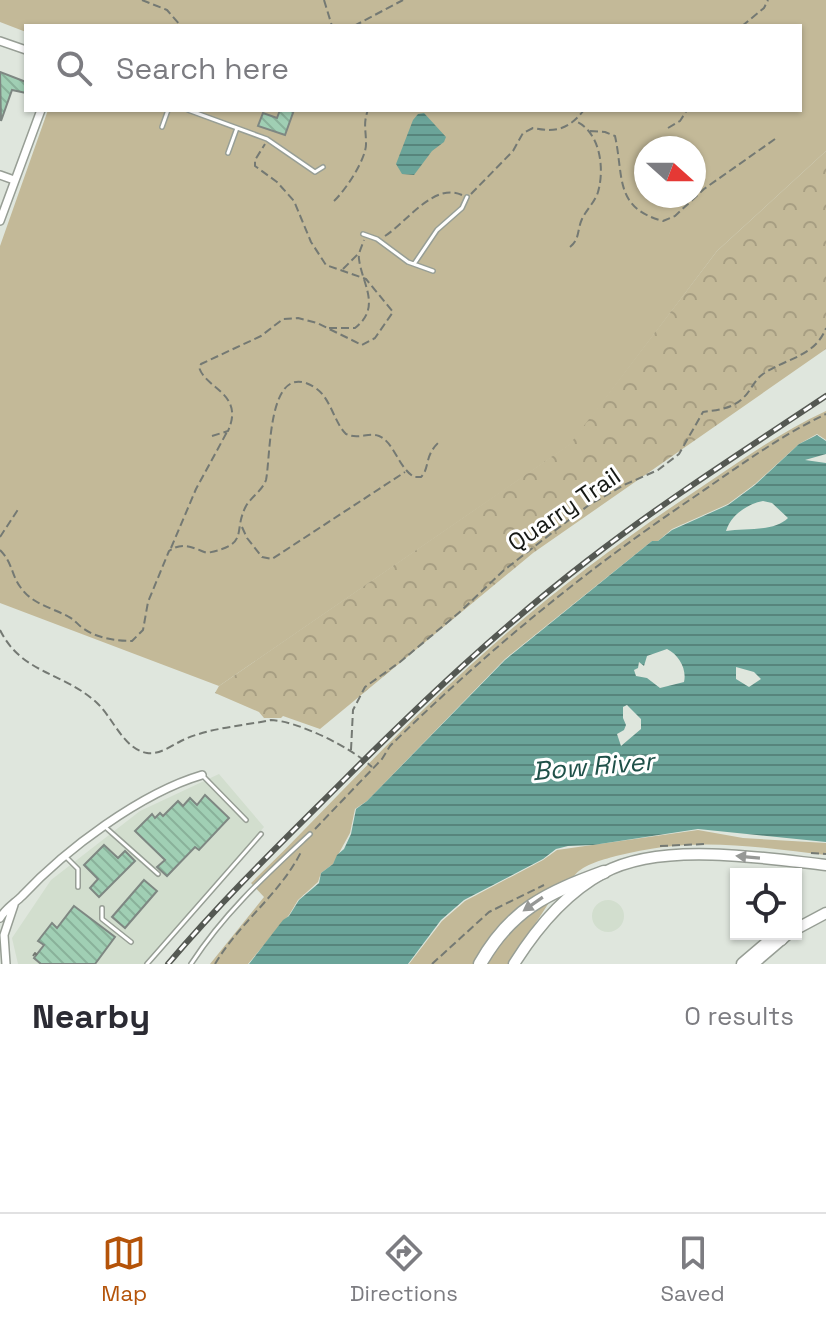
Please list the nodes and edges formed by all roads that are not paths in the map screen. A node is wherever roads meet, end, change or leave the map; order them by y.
1 (0, 41) edge
2 (24, 49) edge
3 (40, 112) edge
4 (167, 112) edge
5 (193, 112) edge
6 (162, 127) dead end
7 (237, 128) junction
8 (228, 153) dead end
9 (323, 167) dead end
10 (0, 175) edge
11 (14, 180) junction
12 (467, 197) road end
13 (0, 221) edge
14 (364, 235) road end
15 (414, 264) junction
16 (433, 271) dead end
17 (202, 775) joint
18 (246, 820) dead end
19 (104, 826) junction
20 (261, 834) dead end
21 (310, 834) road end
22 (65, 856) junction
23 (826, 865) edge
24 (604, 872) junction
25 (158, 874) dead end
26 (78, 887) dead end
27 (15, 903) junction
28 (102, 908) dead end
29 (826, 913) edge
30 (0, 918) edge
31 (802, 926) edge
32 (778, 940) edge
33 (131, 942) dead end
34 (0, 957) edge
35 (5, 964) edge
36 (147, 964) edge
37 (191, 964) edge
38 (480, 964) edge
39 (514, 964) edge
40 (743, 964) edge
41 (753, 964) edge

1 - 2 street
3 - 11 street
4 - 6 lane
5 - 7 lane
7 - 8 lane
7 - 9 lane
10 - 11 street
11 - 13 street
12 - 15 lane
14 - 15 lane
15 - 16 lane
17 - 18 lane
17 - 19 street
19 - 22 street
19 - 25 lane
20 - 36 lane
21 - 37 lane
22 - 26 lane
22 - 27 street
23 -> 24 main road
24 -> 38 highway
24 - 39 main road
27 - 30 street
27 - 35 street
28 - 33 lane
29 - 31 main road
32 - 40 highway
32 - 41 main road
34 - 35 street

